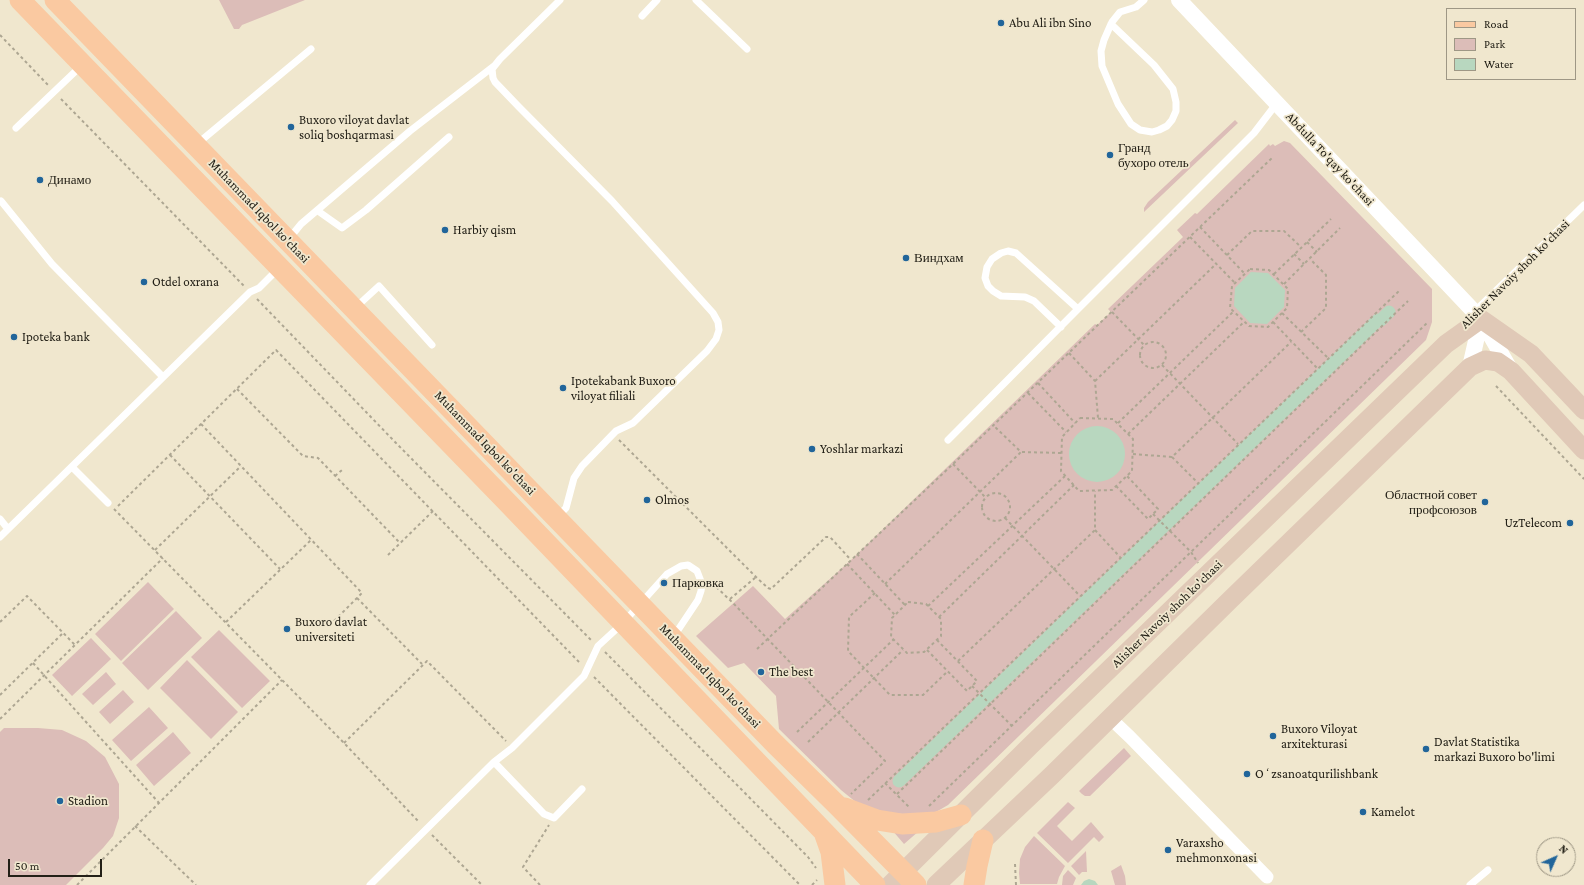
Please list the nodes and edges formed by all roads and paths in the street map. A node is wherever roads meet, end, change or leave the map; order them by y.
1 (20, 0) edge
2 (55, 0) edge
3 (560, 0) edge
4 (657, 0) edge
5 (696, 0) edge
6 (1144, 0) edge
7 (1179, 0) edge
8 (642, 16) dead end
9 (1111, 24) junction
10 (0, 35) edge
11 (311, 49) dead end
12 (747, 50) dead end
13 (82, 65) junction
14 (495, 66) junction
15 (55, 92) junction
16 (1277, 103) junction
17 (16, 128) dead end
18 (449, 137) dead end
19 (195, 145) junction
20 (1273, 157) dead end
21 (1, 200) dead end
22 (1584, 205) edge
23 (318, 211) junction
24 (1331, 219) dead end
25 (1200, 227) junction
26 (1340, 228) dead end
27 (1190, 238) junction
28 (288, 240) junction
29 (1307, 242) junction
30 (1301, 247) junction
31 (1317, 252) junction
32 (1294, 254) junction
33 (1227, 255) junction
34 (1310, 259) junction
35 (1216, 264) junction
36 (1304, 264) junction
37 (280, 267) junction
38 (1245, 274) junction
39 (1274, 274) junction
40 (1235, 283) junction
41 (1284, 284) junction
42 (1399, 291) dead end
43 (250, 292) junction
44 (1408, 301) dead end
45 (355, 308) junction
46 (1078, 309) junction
47 (1234, 311) junction
48 (1112, 312) junction
49 (1282, 313) junction
50 (1478, 315) junction
51 (1244, 322) junction
52 (1273, 322) junction
53 (1427, 323) dead end
54 (1061, 327) junction
55 (1302, 332) junction
56 (1138, 339) junction
57 (1291, 342) junction
58 (432, 345) dead end
59 (1145, 346) junction
60 (1069, 353) junction
61 (1328, 358) junction
62 (1162, 365) junction
63 (1470, 367) junction
64 (1317, 368) junction
65 (1511, 372) junction
66 (1170, 374) junction
67 (163, 377) junction
68 (1095, 380) junction
69 (1037, 383) junction
70 (1180, 384) junction
71 (1496, 386) dead end
72 (237, 389) junction
73 (1027, 393) junction
74 (1584, 410) edge
75 (1212, 417) junction
76 (1098, 418) junction
77 (201, 424) junction
78 (1075, 424) junction
79 (1118, 424) junction
80 (993, 425) junction
81 (1066, 432) junction
82 (613, 434) junction
83 (1128, 434) junction
84 (948, 440) dead end
85 (1238, 444) junction
86 (1582, 445) edge
87 (1021, 452) junction
88 (1061, 453) junction
89 (1133, 454) junction
90 (170, 455) junction
91 (1172, 457) junction
92 (953, 464) junction
93 (241, 466) junction
94 (72, 467) junction
95 (342, 470) dead end
96 (335, 476) junction
97 (1064, 476) junction
98 (1126, 476) junction
99 (1584, 479) edge
100 (1198, 483) junction
101 (1074, 485) junction
102 (1116, 486) junction
103 (1095, 491) junction
104 (980, 492) junction
105 (210, 496) junction
106 (986, 498) junction
107 (108, 503) joint
108 (114, 509) junction
109 (433, 511) junction
110 (1153, 514) junction
111 (557, 517) junction
112 (1005, 518) junction
113 (0, 519) edge
114 (1159, 520) junction
115 (1012, 526) junction
116 (8, 529) junction
117 (1095, 530) junction
118 (1170, 530) junction
119 (1022, 536) junction
120 (0, 537) edge
121 (311, 540) junction
122 (400, 543) junction
123 (155, 550) junction
124 (1191, 552) junction
125 (857, 554) junction
126 (388, 555) dead end
127 (1120, 557) dead end
128 (163, 558) junction
129 (852, 560) junction
130 (847, 564) junction
131 (280, 569) junction
132 (1054, 569) junction
133 (697, 571) junction
134 (1208, 574) junction
135 (756, 577) junction
136 (885, 584) junction
137 (874, 594) junction
138 (1080, 596) junction
139 (357, 598) junction
140 (730, 599) junction
141 (640, 604) junction
142 (906, 605) junction
143 (928, 606) junction
144 (895, 615) junction
145 (939, 617) junction
146 (0, 622) edge
147 (226, 622) junction
148 (623, 623) junction
149 (330, 626) dead end
150 (64, 633) junction
151 (673, 638) junction
152 (767, 639) junction
153 (893, 640) junction
154 (937, 640) junction
155 (75, 645) junction
156 (598, 646) junction
157 (757, 649) dead end
158 (903, 650) junction
159 (927, 650) junction
160 (958, 661) junction
161 (33, 663) junction
162 (423, 665) junction
163 (864, 668) junction
164 (587, 670) junction
165 (948, 671) junction
166 (44, 676) junction
167 (874, 678) junction
168 (282, 680) junction
169 (972, 686) junction
170 (979, 693) junction
171 (0, 695) edge
172 (828, 703) junction
173 (989, 704) junction
174 (838, 713) junction
175 (1110, 718) junction
176 (0, 719) edge
177 (1012, 726) junction
178 (797, 732) dead end
179 (808, 742) dead end
180 (344, 743) junction
181 (512, 748) junction
182 (494, 762) junction
183 (885, 783) junction
184 (582, 789) dead end
185 (897, 794) junction
186 (843, 799) junction
187 (159, 803) junction
188 (864, 804) dead end
189 (927, 807) dead end
190 (906, 812) dead end
191 (961, 815) junction
192 (554, 818) junction
193 (135, 826) junction
194 (427, 830) junction
195 (823, 830) junction
196 (983, 840) junction
197 (808, 857) dead end
198 (1015, 864) dead end
199 (1488, 870) dead end
200 (1267, 877) dead end
201 (903, 881) edge
202 (77, 885) edge
203 (196, 885) edge
204 (370, 885) edge
205 (482, 885) edge
206 (540, 885) edge
207 (800, 885) edge
208 (835, 885) edge
209 (875, 885) edge
210 (936, 885) edge
211 (974, 885) edge
212 (1016, 885) edge
213 (1470, 885) edge

1 - 13 main road, Muhammad Iqbol ko'chasi
2 - 19 main road, Muhammad Iqbol ko'chasi
3 - 14 lane
4 - 8 lane
5 - 12 lane
6 - 9 lane
7 - 16 street, Abdulla To'qay ko'chasi
9 - 9 lane
10 - 15 path
11 - 19 lane
13 - 15 lane
13 - 37 main road, Muhammad Iqbol ko'chasi
14 - 23 lane
14 - 82 lane
15 - 17 lane
15 - 43 path
16 - 46 lane
16 - 50 street, Abdulla To'qay ko'chasi
18 - 23 lane
19 - 28 main road, Muhammad Iqbol ko'chasi
20 - 25 path
21 - 67 lane
22 - 50 lane, Alisher Navoiy shoh ko'chasi
23 - 28 lane
24 - 29 path
25 - 27 path
25 - 33 path
26 - 31 path
27 - 35 path
27 - 48 path
28 - 45 main road, Muhammad Iqbol ko'chasi
29 - 30 path
29 - 31 path
30 - 32 path
30 - 33 path
31 - 34 path
32 - 36 path
32 - 39 path
33 - 38 path
34 - 36 path
34 - 55 path
35 - 40 path
35 - 56 path
36 - 41 path
37 - 43 lane
37 - 148 main road, Muhammad Iqbol ko'chasi
38 - 39 path
38 - 40 path
39 - 41 path
40 - 47 path
41 - 49 path
42 - 61 path
43 - 67 lane
43 - 156 path
44 - 118 path
45 - 58 lane
45 - 111 main road, Muhammad Iqbol ko'chasi
46 - 54 lane
46 - 54 lane
47 - 51 path
47 - 66 path
48 - 56 path
48 - 60 path
49 - 52 path
49 - 55 path
50 - 63 street, Alisher Navoiy shoh ko'chasi
50 - 65 street, Abdulla To'qay ko'chasi
50 - 74 main road
50 - 134 main road, Alisher Navoiy shoh ko'chasi
51 - 52 path
51 - 70 path
52 - 57 path
53 - 124 path
54 - 84 lane
55 - 61 path
56 - 59 path
56 - 68 path
57 - 64 path
57 - 75 path
59 - 62 path
59 - 62 path
60 - 68 path
60 - 69 path
61 - 64 path
62 - 66 path
63 - 65 main road
63 - 175 main road
64 - 85 path
65 - 86 main road
66 - 70 path
66 - 79 path
67 - 94 lane
68 - 76 path
69 - 73 path
69 - 78 path
70 - 75 path
70 - 83 path
71 - 99 path
72 - 77 path
72 - 96 path
72 - 109 path
73 - 80 path
73 - 81 path
75 - 85 path
75 - 91 path
76 - 78 path
76 - 79 path
77 - 90 path
77 - 93 path
78 - 81 path
79 - 83 path
80 - 87 path
80 - 92 path
81 - 88 path
82 - 111 lane
82 - 135 path
83 - 89 path
85 - 100 path
87 - 88 path
87 - 104 path
88 - 97 path
89 - 91 path
89 - 98 path
90 - 105 path
90 - 108 path
91 - 100 path
92 - 104 path
92 - 125 path
93 - 105 path
93 - 121 path
94 - 107 lane
94 - 116 lane
95 - 96 path
96 - 122 path
97 - 101 path
97 - 115 path
98 - 102 path
98 - 110 path
100 - 114 path
101 - 103 path
101 - 119 path
102 - 103 path
102 - 110 path
103 - 117 path
104 - 106 path
104 - 136 path
105 - 123 path
105 - 131 path
106 - 112 path
106 - 112 path
107 - 108 path
108 - 123 path
109 - 122 path
109 - 164 path
110 - 114 path
111 - 141 main road, Muhammad Iqbol ko'chasi
112 - 115 path
113 - 116 lane
114 - 118 path
114 - 138 path
115 - 119 path
115 - 143 path
116 - 120 lane
117 - 127 path
117 - 132 path
118 - 124 path
118 - 173 path
119 - 132 path
119 - 145 path
121 - 131 path
121 - 139 path
122 - 126 path
123 - 128 path
124 - 134 path
124 - 177 path
125 - 129 path
125 - 136 path
128 - 147 path
128 - 155 path
129 - 130 path
129 - 135 path
130 - 137 path
130 - 152 path
131 - 147 path
132 - 138 path
132 - 160 path
133 - 140 path
133 - 141 lane
133 - 151 lane
134 - 191 main road, Alisher Navoiy shoh ko'chasi
135 - 140 path
136 - 142 path
137 - 144 path
137 - 163 path
138 - 170 path
139 - 149 path
139 - 162 path
140 - 152 path
141 - 148 lane
141 - 151 main road, Muhammad Iqbol ko'chasi
142 - 143 path
142 - 144 path
143 - 145 path
144 - 153 path
145 - 154 path
146 - 150 path
147 - 168 path
148 - 156 lane
148 - 195 main road, Muhammad Iqbol ko'chasi
150 - 155 path
150 - 161 path
151 - 186 main road, Muhammad Iqbol ko'chasi
152 - 157 path
152 - 172 path
153 - 158 path
153 - 163 path
154 - 159 path
154 - 160 path
155 - 166 path
156 - 164 lane
156 - 197 path
158 - 159 path
158 - 167 path
159 - 165 path
160 - 169 path
161 - 166 path
161 - 171 path
162 - 180 path
162 - 181 path
163 - 167 path
163 - 172 path
164 - 181 lane
164 - 207 path
165 - 167 path
165 - 169 path
166 - 176 path
166 - 187 path
167 - 174 path
168 - 180 path
168 - 187 path
169 - 170 path
170 - 173 path
170 - 183 path
172 - 174 path
172 - 178 path
173 - 177 path
173 - 185 path
174 - 179 path
174 - 186 path
175 - 196 main road
175 - 200 street
177 - 189 path
180 - 194 path
181 - 182 lane
182 - 192 lane
182 - 194 lane
183 - 185 path
183 - 188 path
184 - 192 lane
185 - 190 path
186 - 191 main road
186 - 201 main road, Muhammad Iqbol ko'chasi
187 - 193 path
191 - 201 main road, Alisher Navoiy shoh ko'chasi
192 - 206 path
193 - 202 path
193 - 203 path
194 - 204 lane
194 - 205 path
195 - 208 main road
195 - 209 main road, Muhammad Iqbol ko'chasi
196 - 210 main road
196 - 211 main road
198 - 212 path
199 - 213 lane

